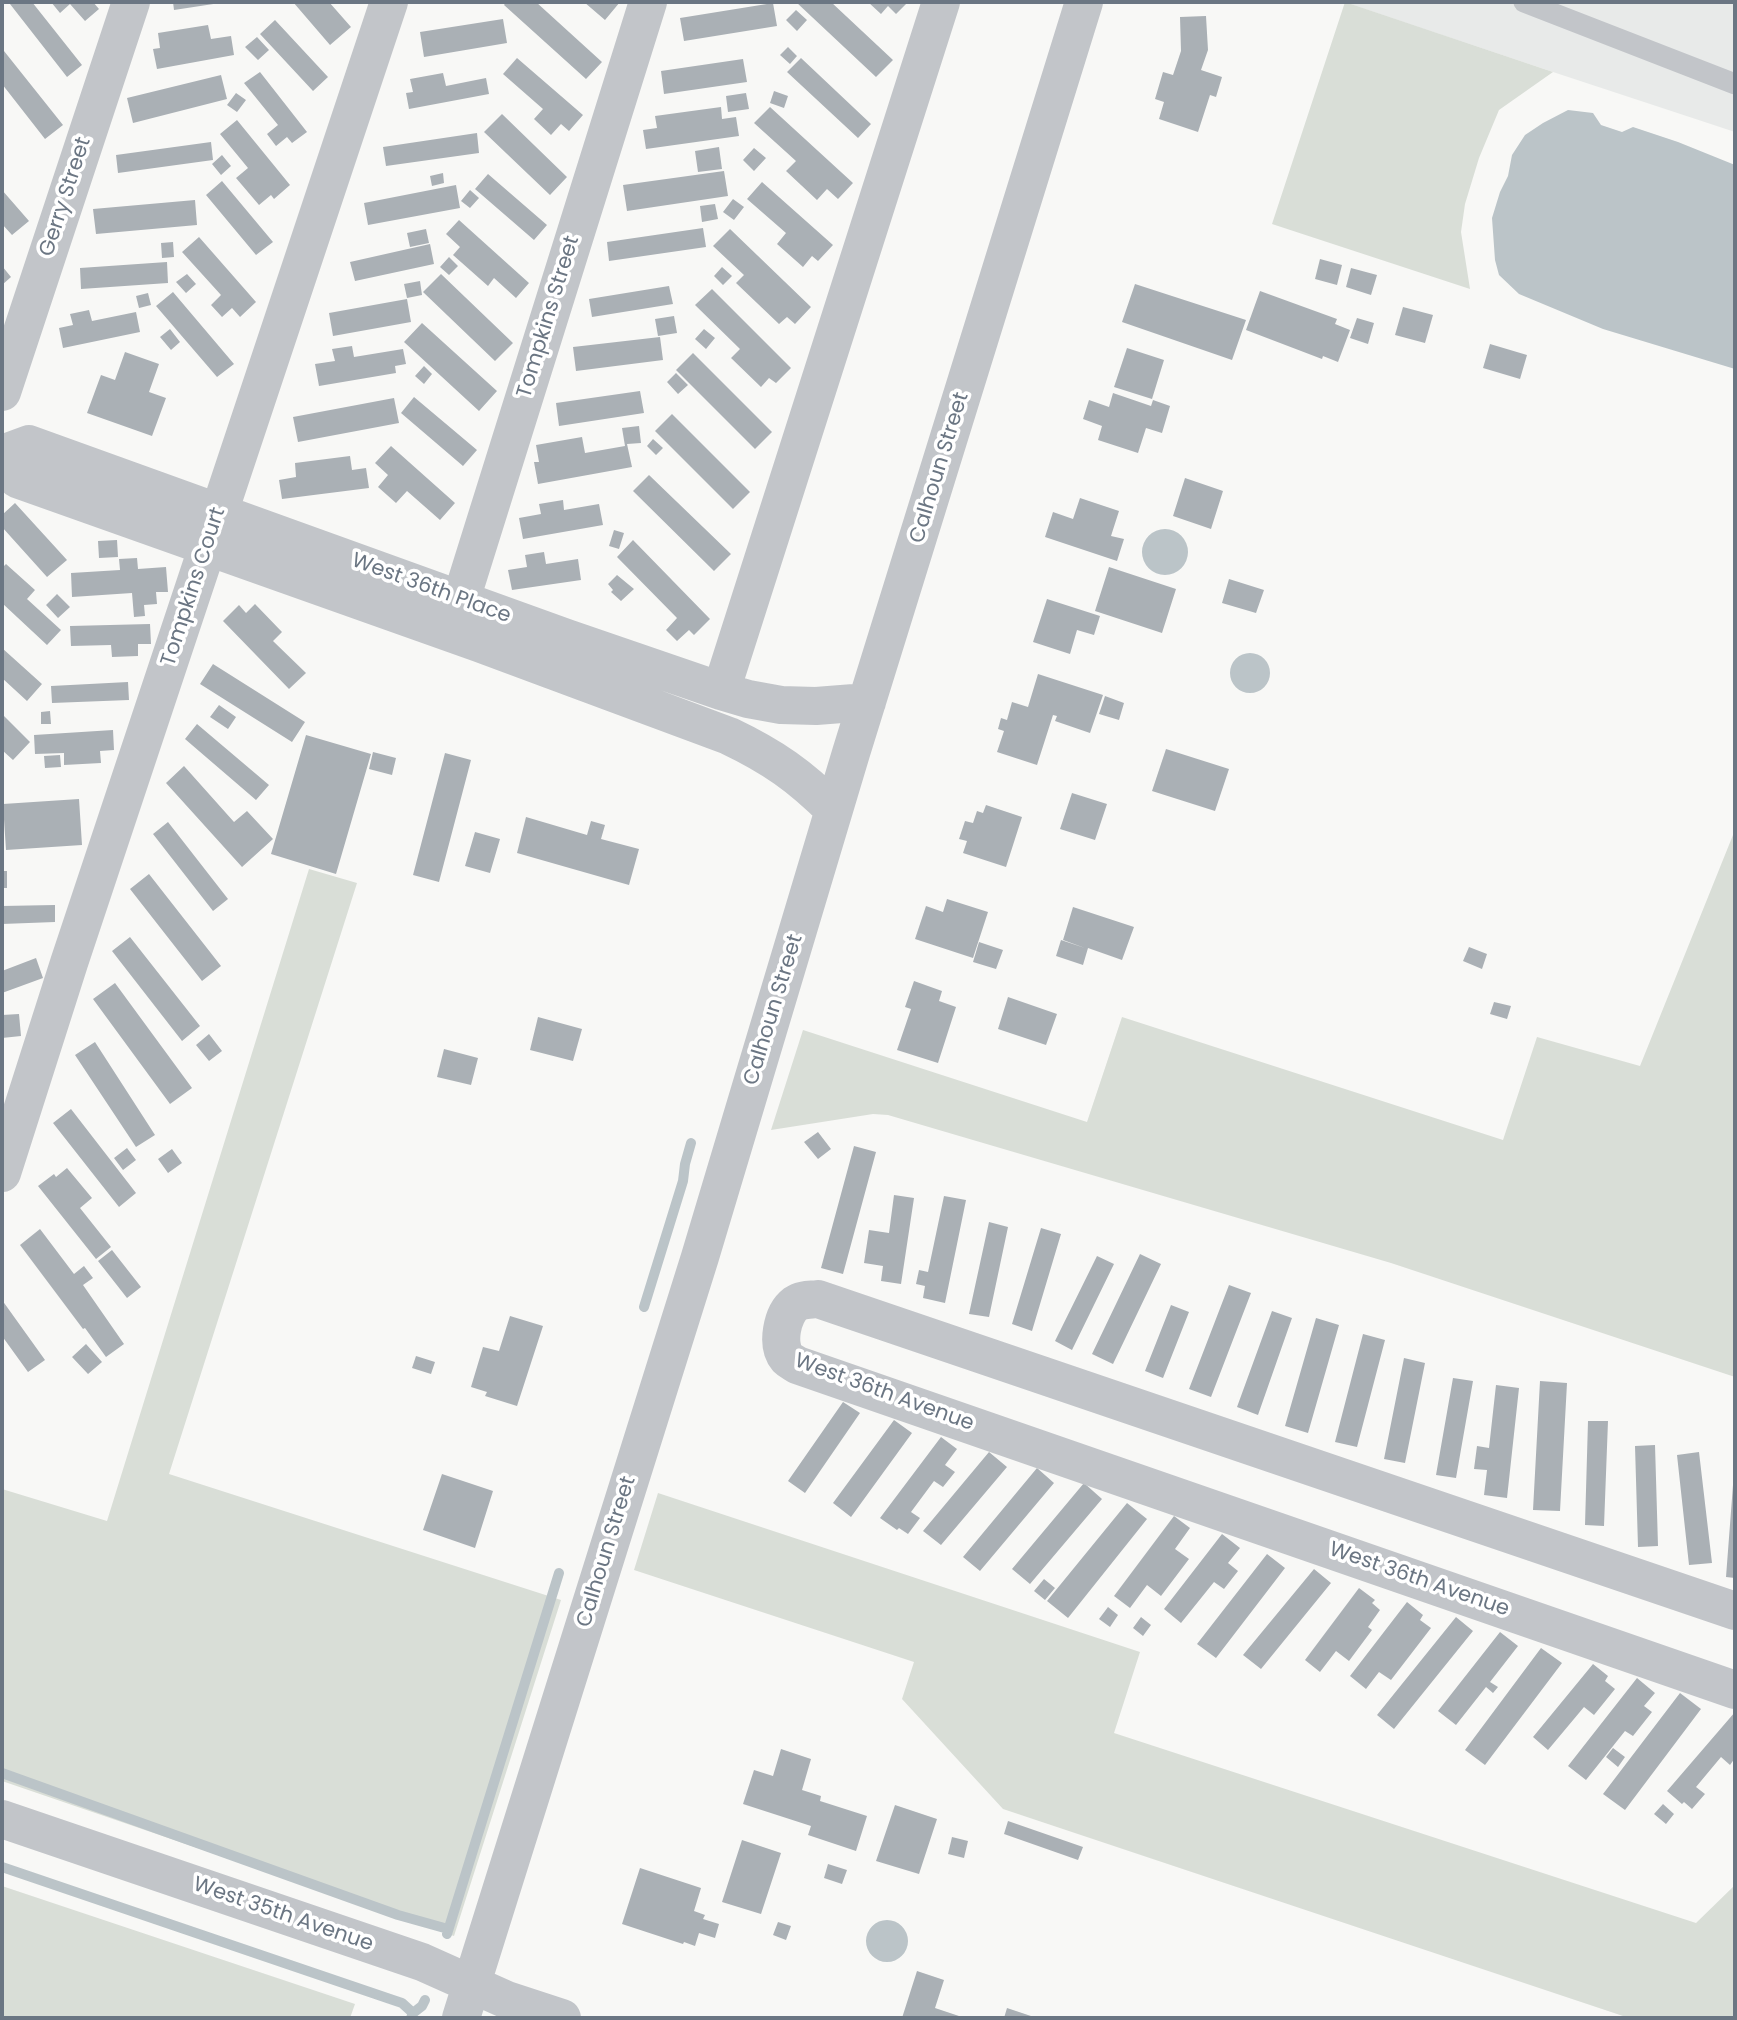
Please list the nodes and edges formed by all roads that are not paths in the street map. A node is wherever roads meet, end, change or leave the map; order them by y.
1 (131, 2) edge
2 (389, 2) edge
3 (648, 2) edge
4 (941, 2) edge
5 (1084, 2) edge
6 (1524, 2) edge
7 (1735, 84) edge
8 (2, 391) edge
9 (2, 454) edge
10 (2, 460) edge
11 (213, 529) junction
12 (455, 617) junction
13 (721, 691) junction
14 (867, 702) junction
15 (834, 810) junction
16 (2, 1173) edge
17 (1735, 1611) edge
18 (1735, 1688) edge
19 (2, 1819) edge
20 (466, 2001) edge
21 (562, 2018) edge

1 - 8 street, Gerry Street
2 - 11 street, Tompkins Court
3 - 12 street, Tompkins Street
4 - 13 street
5 - 14 street, Calhoun Street
6 - 7 lane
9 - 11 street, West 36th Place
10 - 11 street, West 36th Place
11 - 12 street, West 36th Place
11 - 16 street, Tompkins Court
12 - 13 street, West 36th Place
12 - 15 street, West 36th Place
13 - 14 street, West 36th Place
14 - 15 street, Calhoun Street
15 - 20 street, Calhoun Street
17 - 18 street, West 36th Avenue
19 - 20 street, West 35th Avenue
20 - 21 street, West 35th Avenue

